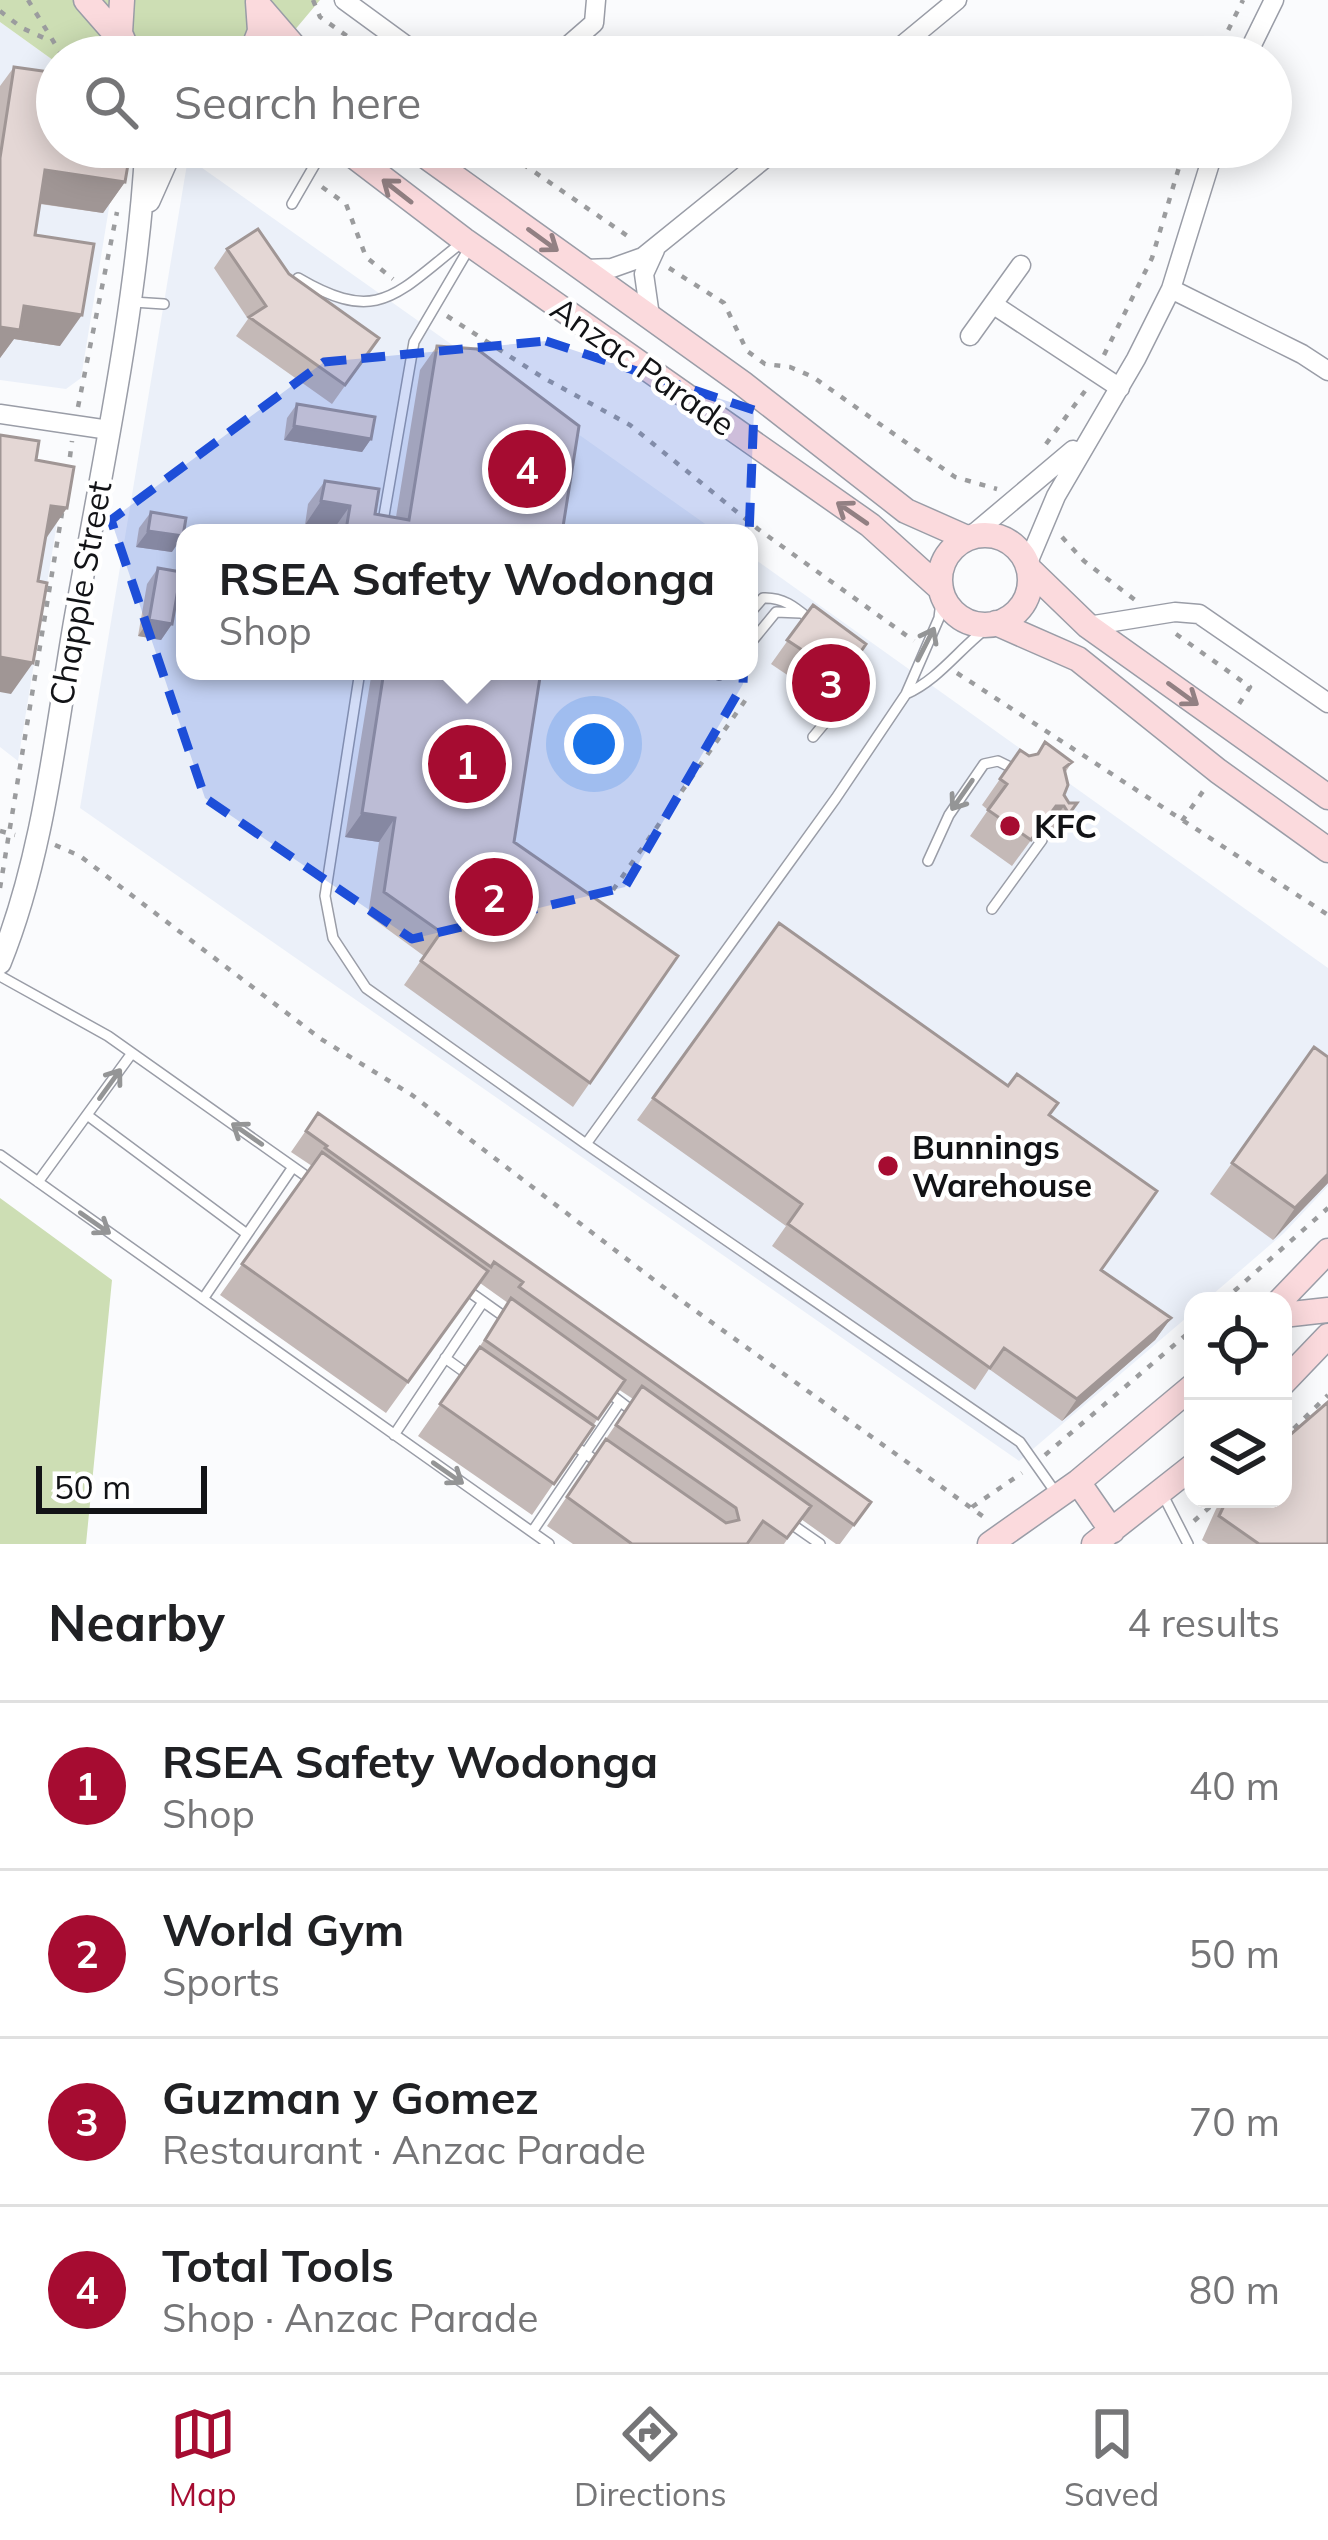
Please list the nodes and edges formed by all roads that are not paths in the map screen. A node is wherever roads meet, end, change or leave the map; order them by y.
1 (86, 0) edge
2 (122, 0) edge
3 (344, 0) edge
4 (596, 0) edge
5 (957, 0) edge
6 (1274, 0) edge
7 (258, 3) edge
8 (114, 36) edge
9 (123, 36) edge
10 (258, 36) edge
11 (286, 36) edge
12 (393, 36) edge
13 (579, 36) edge
14 (913, 36) edge
15 (1256, 36) edge
16 (145, 168) edge
17 (164, 168) edge
18 (313, 168) edge
19 (370, 168) edge
20 (443, 168) edge
21 (753, 168) edge
22 (1208, 168) edge
23 (292, 204) dead end
24 (142, 219) junction
25 (468, 243) junction
26 (655, 250) junction
27 (1022, 265) dead end
28 (585, 269) junction
29 (298, 278) edge
30 (1171, 289) junction
31 (128, 302) junction
32 (164, 304) dead end
33 (994, 304) junction
34 (650, 316) junction
35 (970, 336) dead end
36 (1328, 371) edge
37 (1120, 388) junction
38 (0, 414) edge
39 (109, 430) junction
40 (1089, 434) junction
41 (382, 524) edge
42 (969, 537) junction
43 (1028, 567) junction
44 (942, 591) junction
45 (758, 602) edge
46 (802, 614) junction
47 (994, 624) junction
48 (817, 625) edge
49 (1088, 626) junction
50 (758, 634) edge
51 (846, 646) edge
52 (359, 680) edge
53 (906, 694) junction
54 (1328, 704) edge
55 (813, 737) dead end
56 (1018, 771) edge
57 (1328, 797) edge
58 (1042, 840) edge
59 (1328, 850) edge
60 (928, 861) dead end
61 (992, 909) dead end
62 (0, 963) edge
63 (0, 976) edge
64 (132, 1053) junction
65 (87, 1115) junction
66 (586, 1144) junction
67 (0, 1155) edge
68 (293, 1167) junction
69 (38, 1182) junction
70 (331, 1194) edge
71 (247, 1234) junction
72 (1328, 1250) edge
73 (445, 1275) edge
74 (1316, 1277) edge
75 (203, 1299) junction
76 (483, 1302) junction
77 (1328, 1310) edge
78 (1292, 1314) edge
79 (514, 1324) edge
80 (1326, 1340) edge
81 (445, 1358) junction
82 (1292, 1373) edge
83 (480, 1382) edge
84 (603, 1389) edge
85 (1184, 1392) edge
86 (620, 1402) junction
87 (647, 1421) edge
88 (550, 1430) edge
89 (394, 1435) junction
90 (586, 1454) junction
91 (604, 1466) edge
92 (1184, 1474) edge
93 (1068, 1489) junction
94 (1162, 1492) junction
95 (775, 1512) edge
96 (532, 1532) junction
97 (1103, 1538) edge
98 (549, 1544) edge
99 (820, 1544) edge
100 (990, 1544) edge
101 (1187, 1544) edge

1 - 8 main road
2 - 9 main road
3 - 12 street
4 - 13 street
5 - 14 street
6 - 15 street
7 - 10 main road
7 - 11 main road
16 - 24 street, Chapple Street
17 - 24 street, Chapple Street
18 - 23 lane
25 -> 19 main road, Anzac Parade
20 -> 28 main road, Anzac Parade
21 - 26 street
22 - 30 street
24 - 31 street, Chapple Street
25 - 29 lane
25 - 41 lane
44 -> 25 main road, Anzac Parade
26 - 28 street
26 - 34 street
27 - 33 street
28 - 34 main road, Anzac Parade
30 - 36 street
30 - 37 street
31 - 32 lane
31 - 39 street, Chapple Street
33 - 35 street
33 - 37 street
34 - 42 main road, Anzac Parade
37 - 40 street
38 - 39 street
39 - 62 street, Chapple Street
40 - 42 street
40 - 43 street
42 - 43 main road
42 - 44 main road
43 - 47 main road
43 - 49 main road
44 - 47 main road
53 -> 44 lane
45 - 46 lane
46 - 48 lane
46 - 50 lane
47 - 53 lane
47 - 59 main road
49 - 54 street
49 -> 57 main road
51 - 55 lane
52 - 66 lane
53 - 66 lane
56 -> 60 lane
58 - 61 lane
63 - 64 lane
65 -> 64 lane
68 -> 64 lane
65 - 69 lane
65 - 71 lane
66 - 93 lane
67 - 69 lane
68 - 70 lane
68 - 71 lane
69 -> 75 lane
71 - 75 lane
72 - 74 main road
73 - 76 lane
75 - 89 lane
76 - 79 lane
76 - 81 lane
77 - 78 main road
80 - 82 main road
81 - 83 lane
81 - 89 lane
84 - 86 lane
85 - 93 main road
86 - 87 lane
86 - 90 lane
88 - 90 lane
89 -> 96 lane
90 - 91 lane
90 - 96 lane
92 - 94 main road
93 - 97 main road
93 - 100 main road
94 - 97 main road
94 - 101 lane
95 - 99 lane
96 - 98 lane

